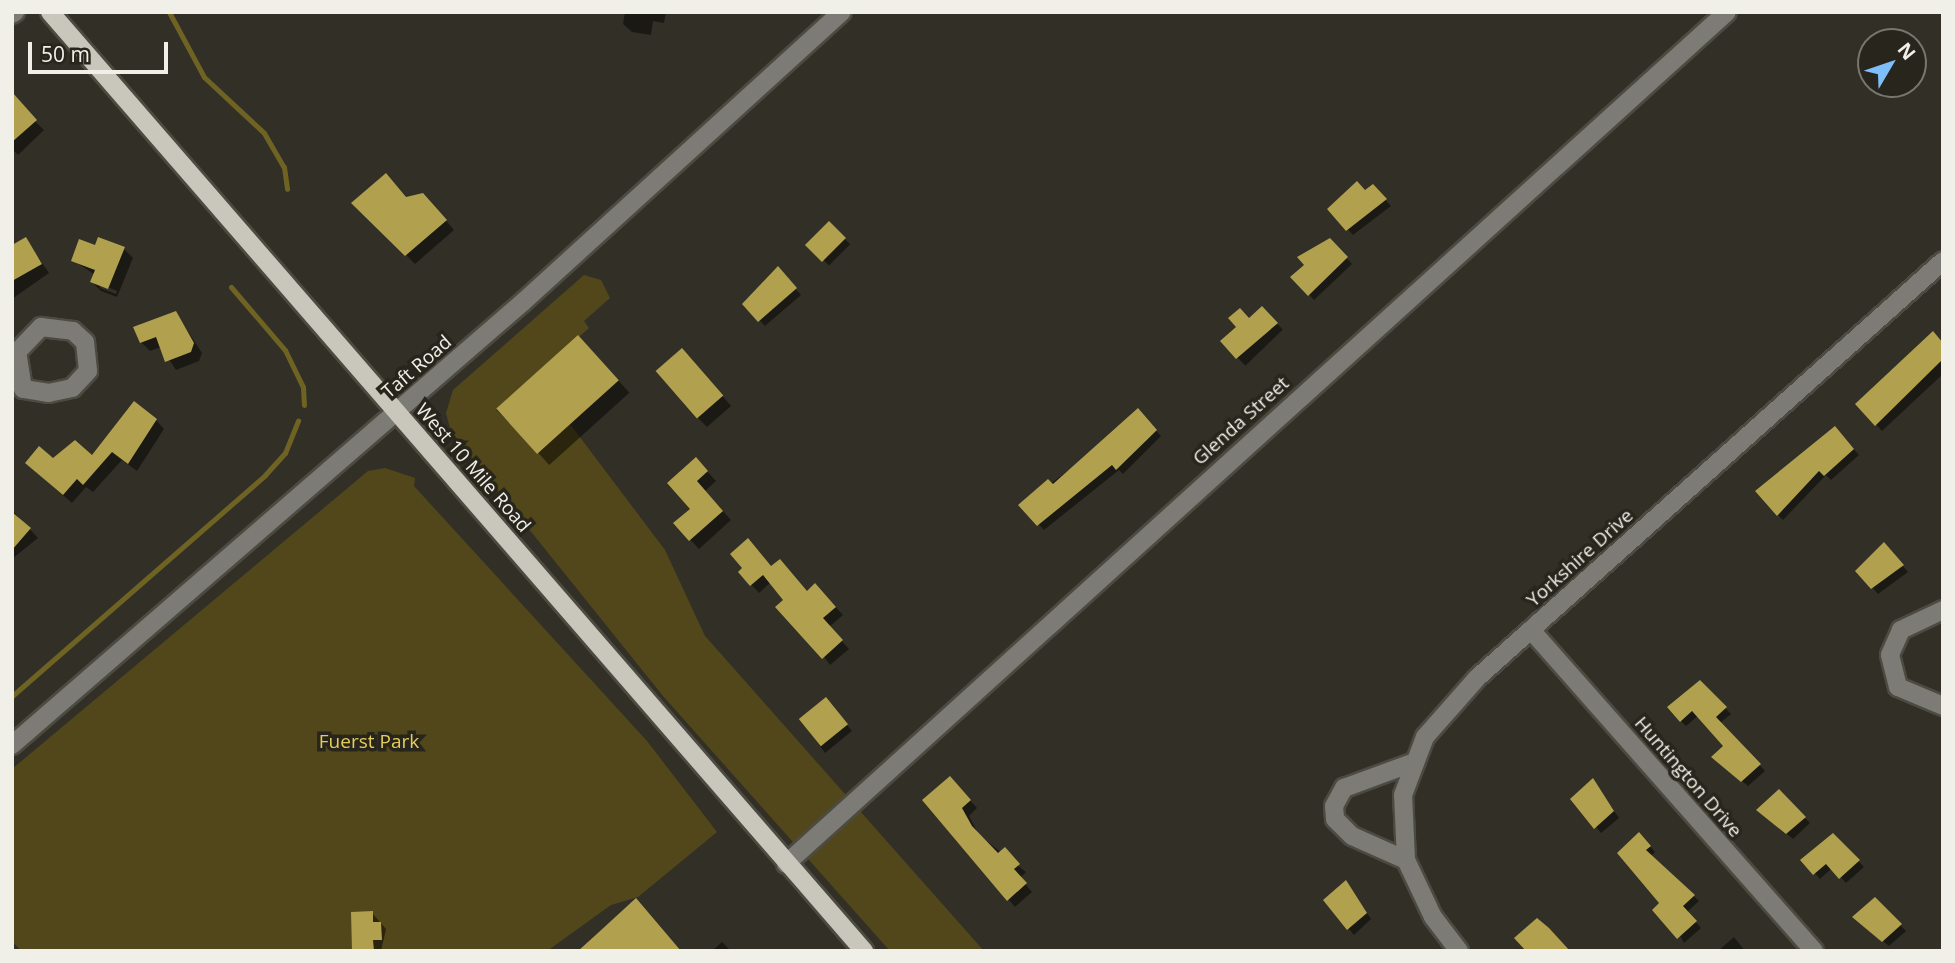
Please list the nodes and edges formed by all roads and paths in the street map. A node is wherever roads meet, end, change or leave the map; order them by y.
1 (50, 12) edge
2 (842, 12) edge
3 (1727, 12) edge
4 (1943, 261) edge
5 (18, 394) edge
6 (396, 412) junction
7 (1943, 610) edge
8 (1531, 630) junction
9 (1943, 706) edge
10 (12, 745) edge
11 (1412, 763) junction
12 (1406, 860) junction
13 (786, 864) junction
14 (864, 951) edge
15 (1459, 951) edge
16 (1814, 951) edge

1 - 6 main road, West 10 Mile Road
2 - 6 street, Taft Road
3 - 13 street, Glenda Street
4 - 8 street, Yorkshire Drive
5 - 5 street
6 - 10 street, Taft Road
6 - 13 main road, West 10 Mile Road
7 - 9 street
8 - 11 street, Yorkshire Drive
8 - 16 street, Huntington Drive
11 - 12 street, Yorkshire Drive
11 - 12 street
12 - 15 street, Yorkshire Drive
13 - 14 main road, West 10 Mile Road

